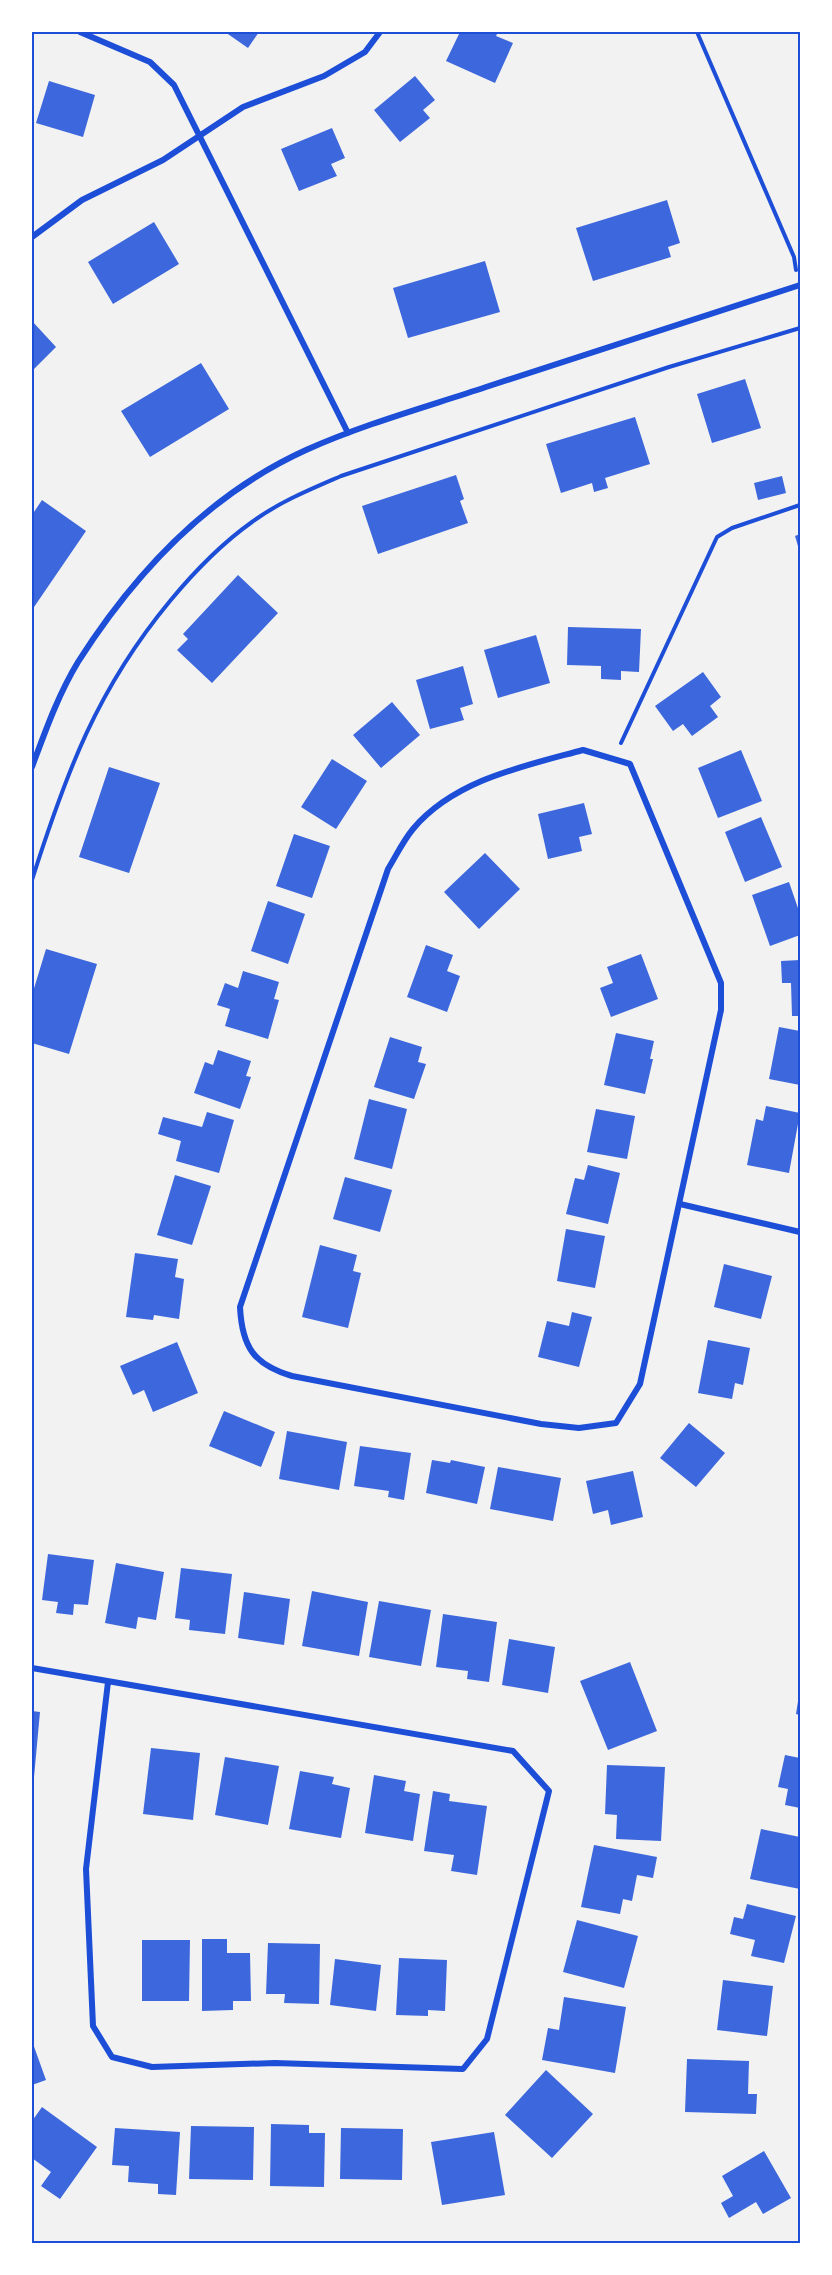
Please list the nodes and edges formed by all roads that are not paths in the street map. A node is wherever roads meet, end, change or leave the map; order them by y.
1 (80, 32) edge
2 (380, 32) edge
3 (200, 134) junction
4 (32, 237) edge
5 (800, 286) edge
6 (348, 433) junction
7 (32, 767) edge
8 (680, 1204) junction
9 (801, 1232) edge
10 (32, 1668) edge
11 (108, 1682) junction

1 - 3 street
2 - 3 street
3 - 4 street
3 - 6 street
5 - 6 street
6 - 7 street
8 - 8 street
8 - 9 street
10 - 11 street
11 - 11 street

